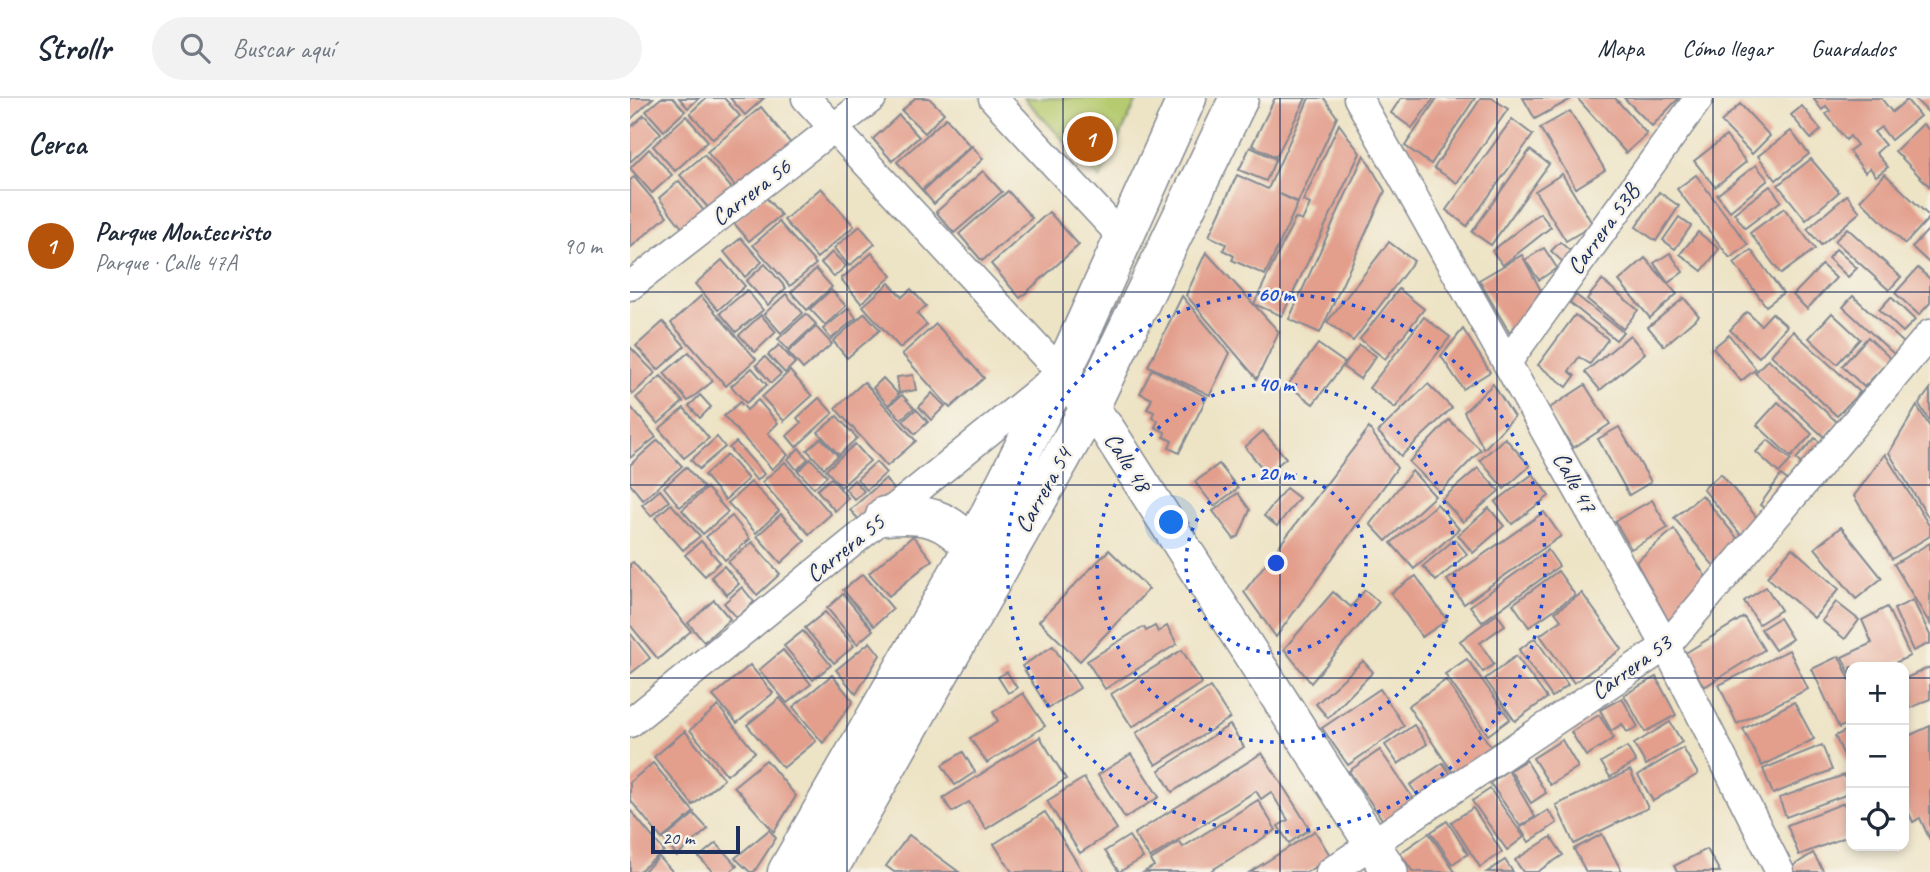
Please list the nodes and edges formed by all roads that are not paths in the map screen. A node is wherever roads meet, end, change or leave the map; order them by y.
1 (806, 98) edge
2 (872, 98) edge
3 (993, 98) edge
4 (1187, 98) edge
5 (1239, 98) edge
6 (1358, 98) edge
7 (1699, 98) edge
8 (833, 129) junction
9 (1125, 240) junction
10 (630, 286) edge
11 (1930, 334) edge
12 (1508, 360) junction
13 (1061, 373) junction
14 (1090, 407) junction
15 (885, 516) junction
16 (972, 548) junction
17 (1666, 646) junction
18 (630, 723) edge
19 (1371, 843) junction
20 (787, 872) edge
21 (827, 872) edge
22 (1330, 872) edge
23 (1390, 872) edge
24 (1780, 872) edge

1 - 8 street, Calle 48
2 - 8 street, Carrera 56
3 - 9 street
4 - 9 main road, Carrera 54
5 - 14 main road, Carrera 54
6 - 12 street, Calle 47
7 - 12 street, Carrera 53B
8 - 10 street, Carrera 56
8 - 13 street, Calle 48
9 - 13 main road, Carrera 54
11 - 17 street, Carrera 53
12 - 17 street, Calle 47
13 - 14 street, Calle 48
13 - 15 street, Carrera 55
13 - 16 main road, Carrera 54
14 - 19 street, Calle 48
14 - 21 main road, Carrera 54
15 - 16 main road
15 - 18 street, Carrera 55
16 - 20 main road, Carrera 54
17 - 19 street, Carrera 53
17 - 24 street, Calle 47
19 - 22 street, Carrera 53
19 - 23 street, Calle 48

